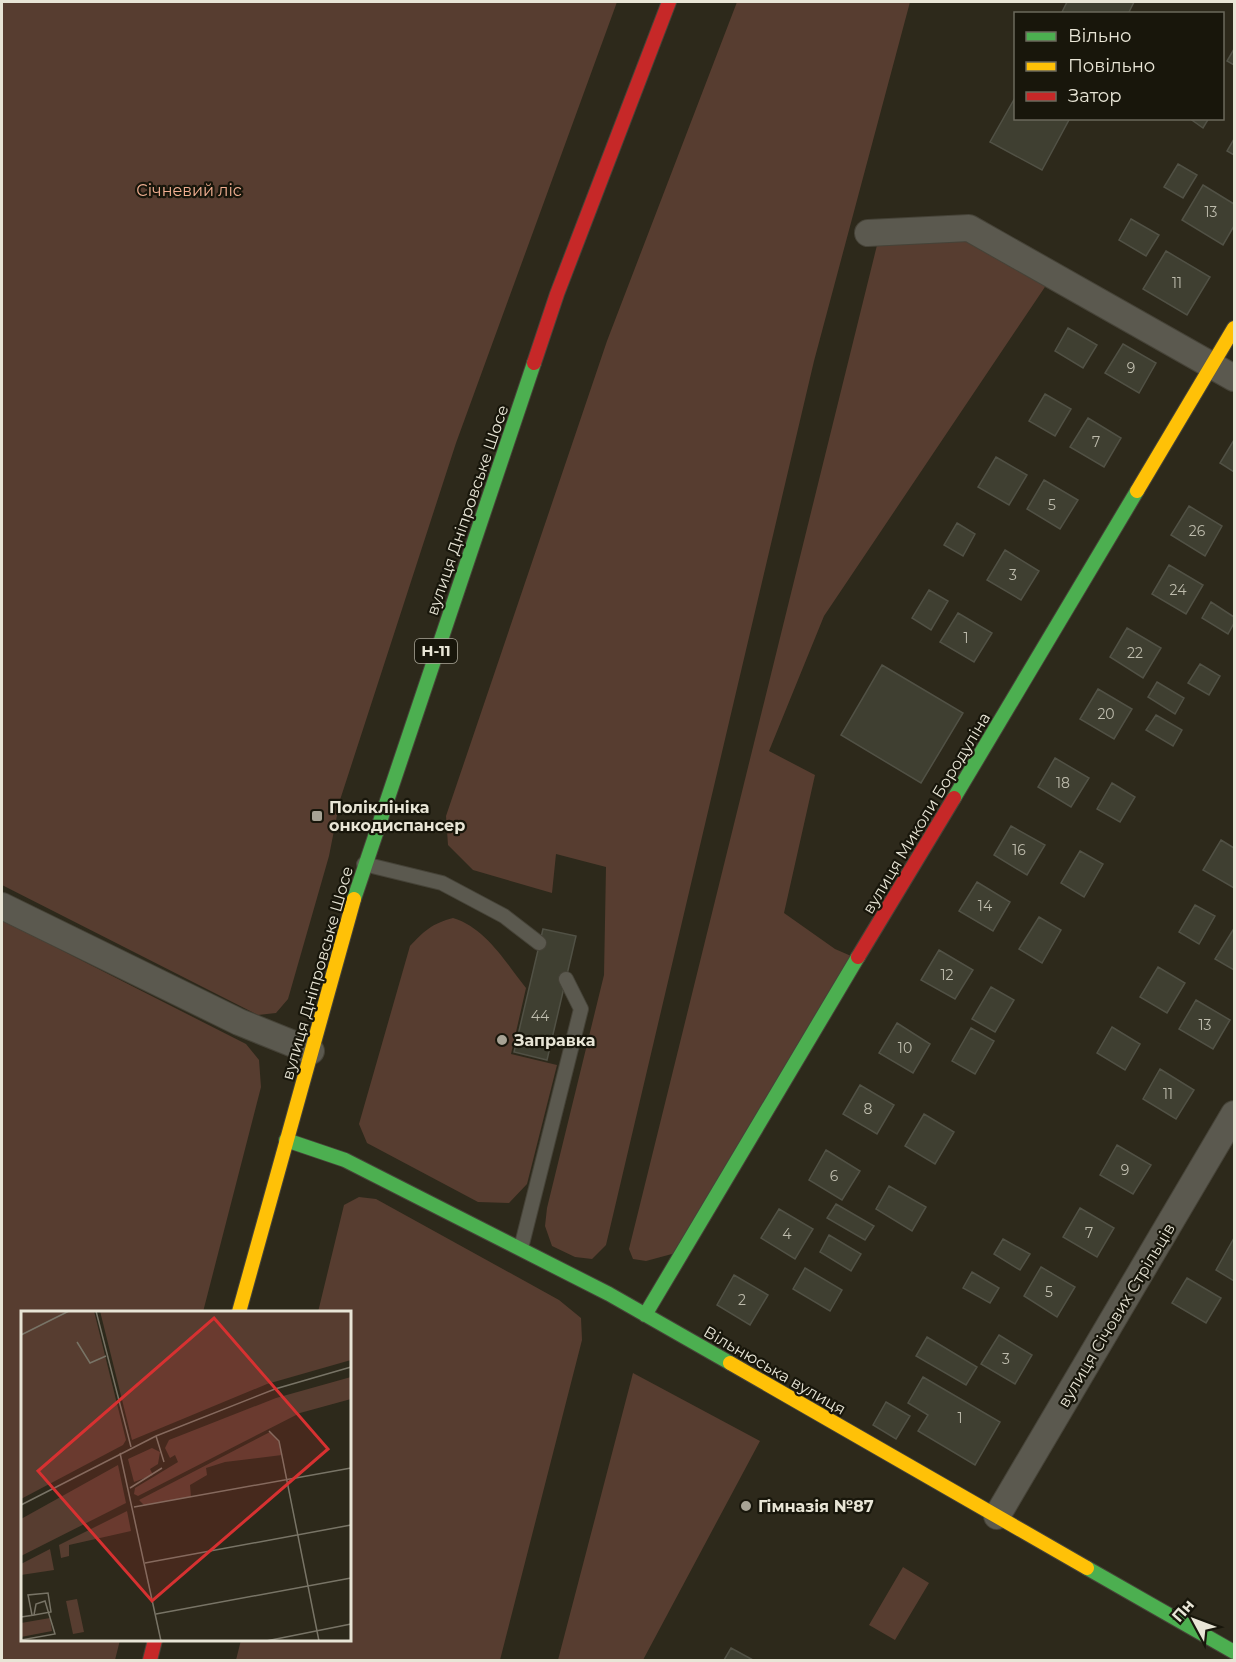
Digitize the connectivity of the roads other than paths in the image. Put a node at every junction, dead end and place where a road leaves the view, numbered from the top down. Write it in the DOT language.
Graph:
graph roads {
  1 [pos="669,2"];
  2 [pos="868,233"];
  3 [pos="1234,328"];
  4 [pos="1212,365"];
  5 [pos="1234,378"];
  6 [pos="364,864"];
  7 [pos="2,906"];
  8 [pos="540,943"];
  9 [pos="566,979"];
  10 [pos="311,1051"];
  11 [pos="1234,1114"];
  12 [pos="286,1140"];
  13 [pos="521,1248"];
  14 [pos="239,1311"];
  15 [pos="645,1315"];
  16 [pos="996,1516"];
  17 [pos="155,1641"];
  18 [pos="1234,1652"];
  19 [pos="150,1660"];
  1 -- 6 [label="street, вулиця Дніпровське Шосе / Н-11"];
  2 -- 4 [label="street"];
  3 -- 4 [label="street, вулиця Миколи Бородуліна"];
  4 -- 5 [label="street"];
  4 -- 15 [label="street, вулиця Миколи Бородуліна"];
  6 -- 8 [label="lane"];
  6 -- 10 [label="street, вулиця Дніпровське Шосе / Н-11"];
  7 -- 10 [label="street"];
  9 -- 13 [label="lane"];
  10 -- 12 [label="street, вулиця Дніпровське Шосе / Н-11"];
  11 -- 16 [label="street, вулиця Січових Стрільців"];
  12 -- 13 [label="street, Вільнюська вулиця"];
  12 -- 14 [label="street, вулиця Дніпровське Шосе / Н-11"];
  13 -- 15 [label="street, Вільнюська вулиця"];
  15 -- 16 [label="street, Вільнюська вулиця"];
  16 -- 18 [label="street, Вільнюська вулиця"];
  17 -- 19 [label="street"];
}
